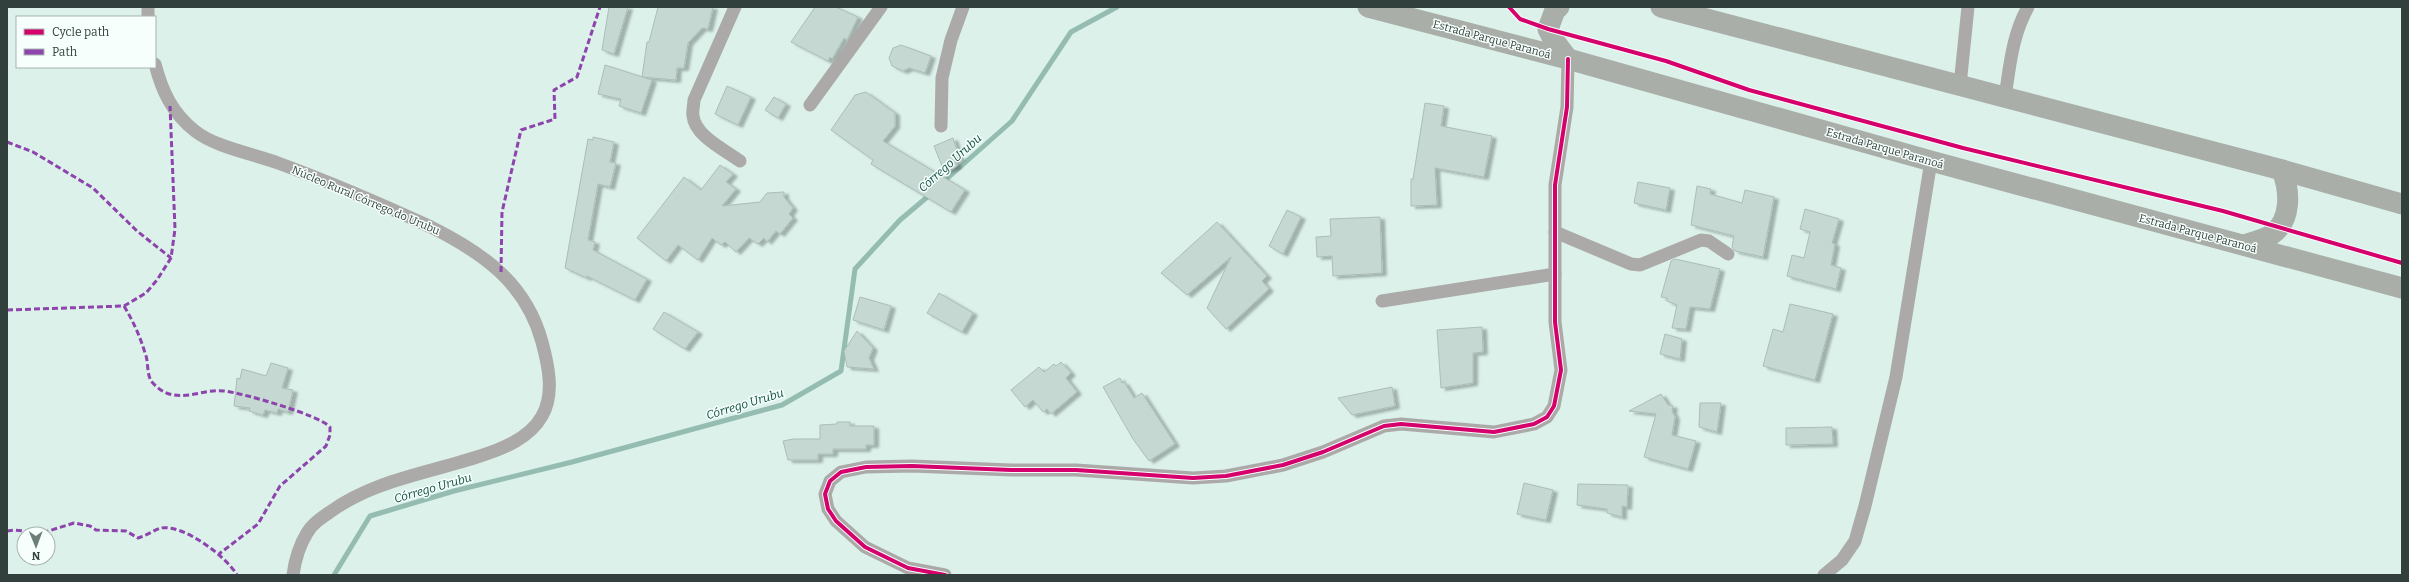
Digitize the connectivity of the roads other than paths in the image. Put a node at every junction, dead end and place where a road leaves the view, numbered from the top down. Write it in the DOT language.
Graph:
graph roads {
  1 [pos="735,7"];
  2 [pos="881,7"];
  3 [pos="963,7"];
  4 [pos="1368,7"];
  5 [pos="1559,7"];
  6 [pos="1661,7"];
  7 [pos="1968,7"];
  8 [pos="2028,7"];
  9 [pos="1705,13"];
  10 [pos="1568,59"];
  11 [pos="156,68"];
  12 [pos="1960,85"];
  13 [pos="2005,97"];
  14 [pos="810,105"];
  15 [pos="941,126"];
  16 [pos="740,161"];
  17 [pos="1931,161"];
  18 [pos="2282,170"];
  19 [pos="2402,204"];
  20 [pos="1555,232"];
  21 [pos="2245,245"];
  22 [pos="1728,254"];
  23 [pos="1556,274"];
  24 [pos="2402,288"];
  25 [pos="1382,301"];
  26 [pos="293,575"];
  27 [pos="945,575"];
  28 [pos="1824,575"];
  1 -- 16 [label="street"];
  2 -- 14 [label="street"];
  3 -- 15 [label="street"];
  4 -- 10 [label="main road, Estrada Parque Paranoá"];
  5 -- 10 [label="main road"];
  6 -- 9 [label="main road"];
  7 -- 12 [label="street"];
  8 -- 13 [label="street"];
  9 -- 12 [label="main road"];
  10 -- 17 [label="main road, Estrada Parque Paranoá"];
  10 -- 20 [label="street"];
  11 -- 26 [label="street, Núcleo Rural Córrego do Urubu"];
  12 -- 13 [label="main road"];
  13 -- 18 [label="main road"];
  17 -- 21 [label="main road, Estrada Parque Paranoá"];
  17 -- 28 [label="street"];
  18 -- 19 [label="main road"];
  18 -- 21 [label="main road"];
  20 -- 22 [label="street"];
  20 -- 23 [label="street"];
  21 -- 24 [label="main road, Estrada Parque Paranoá"];
  23 -- 25 [label="street"];
  23 -- 27 [label="street"];
}
